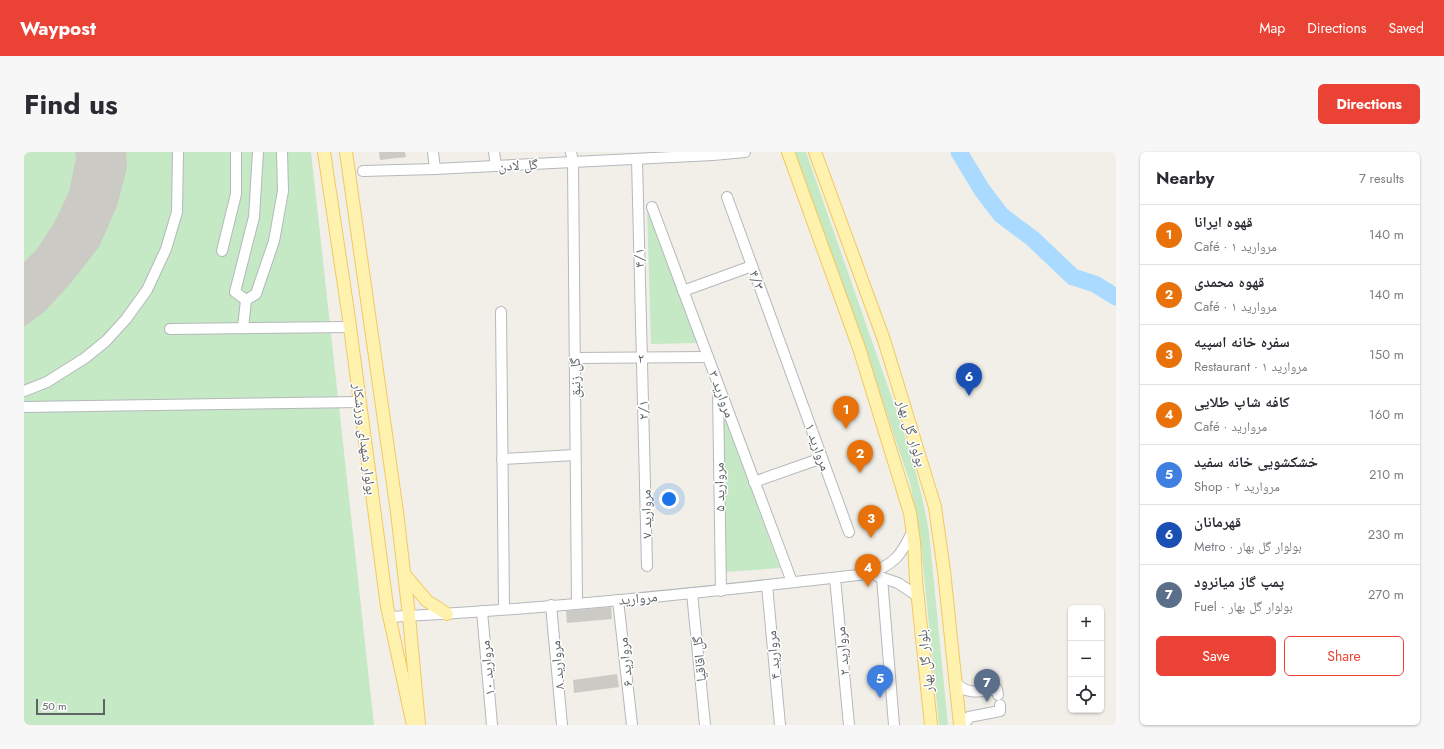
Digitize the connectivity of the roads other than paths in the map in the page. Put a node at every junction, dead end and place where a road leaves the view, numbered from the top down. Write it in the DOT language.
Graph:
graph roads {
  1 [pos="178,152"];
  2 [pos="236,152"];
  3 [pos="258,152"];
  4 [pos="282,152"];
  5 [pos="324,152"];
  6 [pos="346,152"];
  7 [pos="433,152"];
  8 [pos="494,152"];
  9 [pos="745,152"];
  10 [pos="788,152"];
  11 [pos="815,152"];
  12 [pos="713,154"];
  13 [pos="572,157"];
  14 [pos="641,157"];
  15 [pos="496,166"];
  16 [pos="435,170"];
  17 [pos="363,171"];
  18 [pos="727,198"];
  19 [pos="652,207"];
  20 [pos="222,251"];
  21 [pos="752,266"];
  22 [pos="683,291"];
  23 [pos="246,300"];
  24 [pos="501,312"];
  25 [pos="243,328"];
  26 [pos="350,328"];
  27 [pos="170,329"];
  28 [pos="708,357"];
  29 [pos="574,358"];
  30 [pos="642,358"];
  31 [pos="787,362"];
  32 [pos="718,383"];
  33 [pos="24,391"];
  34 [pos="360,402"];
  35 [pos="24,407"];
  36 [pos="576,455"];
  37 [pos="822,458"];
  38 [pos="502,459"];
  39 [pos="644,462"];
  40 [pos="754,482"];
  41 [pos="913,530"];
  42 [pos="849,532"];
  43 [pos="647,566"];
  44 [pos="404,574"];
  45 [pos="867,574"];
  46 [pos="835,578"];
  47 [pos="882,578"];
  48 [pos="792,582"];
  49 [pos="767,584"];
  50 [pos="721,591"];
  51 [pos="692,593"];
  52 [pos="919,598"];
  53 [pos="618,600"];
  54 [pos="577,603"];
  55 [pos="551,605"];
  56 [pos="504,610"];
  57 [pos="482,611"];
  58 [pos="447,614"];
  59 [pos="409,616"];
  60 [pos="389,617"];
  61 [pos="956,683"];
  62 [pos="413,725"];
  63 [pos="419,725"];
  64 [pos="492,725"];
  65 [pos="562,725"];
  66 [pos="632,725"];
  67 [pos="705,725"];
  68 [pos="780,725"];
  69 [pos="849,725"];
  70 [pos="894,725"];
  71 [pos="931,725"];
  72 [pos="960,725"];
  73 [pos="964,725"];
  1 -- 33 [label="street"];
  2 -- 20 [label="street"];
  3 -- 23 [label="street"];
  4 -- 23 [label="street"];
  5 -- 26 [label="main road, بولوار شهدای ورزشکار"];
  6 -- 44 [label="main road, بولوار شهدای ورزشکار"];
  7 -- 16 [label="street"];
  8 -- 15 [label="street"];
  9 -- 12 [label="street, گل لادن"];
  10 -- 41 [label="main road, بولوار گل بهار"];
  11 -- 61 [label="main road, بولوار گل بهار"];
  12 -- 14 [label="street, گل لادن"];
  13 -- 14 [label="street, گل لادن"];
  13 -- 15 [label="street, گل لادن"];
  13 -- 29 [label="street, گل زنبق"];
  14 -- 30 [label="street, ۴/۱"];
  15 -- 16 [label="street, گل لادن"];
  16 -- 17 [label="street, گل لادن"];
  18 -- 21 [label="street, ۴/۳"];
  19 -- 22 [label="street, مروارید ۳"];
  21 -- 22 [label="street"];
  21 -- 31 [label="street, ۴/۳"];
  22 -- 28 [label="street, مروارید ۳"];
  23 -- 25 [label="street"];
  24 -- 38 [label="street"];
  25 -- 26 [label="street"];
  25 -- 27 [label="street"];
  26 -- 34 [label="main road, بولوار شهدای ورزشکار"];
  28 -- 30 [label="street, ۲"];
  28 -- 32 [label="street, مروارید ۳"];
  29 -- 30 [label="street, ۲"];
  29 -- 36 [label="street, گل زنبق"];
  30 -- 39 [label="street, ۲/۱"];
  31 -- 37 [label="street, مروارید ۱"];
  32 -- 40 [label="street, مروارید ۳"];
  32 -- 50 [label="street, مروارید ۵"];
  34 -- 35 [label="street"];
  34 -- 60 [label="main road, بولوار شهدای ورزشکار"];
  36 -- 38 [label="street"];
  36 -- 54 [label="street, گل زنبق"];
  37 -- 40 [label="street"];
  37 -- 42 [label="street, مروارید ۱"];
  38 -- 56 [label="street"];
  39 -- 43 [label="street, مروارید ۷"];
  40 -- 48 [label="street, مروارید ۳"];
  41 -- 45 [label="street, مروارید"];
  41 -- 52 [label="main road, بولوار گل بهار"];
  44 -- 58 [label="main road"];
  44 -- 59 [label="main road, بولوار شهدای ورزشکار"];
  45 -- 46 [label="street, مروارید"];
  45 -- 47 [label="street, مروارید"];
  46 -- 48 [label="street, مروارید"];
  46 -- 69 [label="street, مروارید ۲"];
  47 -- 52 [label="street, مروارید"];
  47 -- 70 [label="street"];
  48 -- 49 [label="street, مروارید"];
  49 -- 50 [label="street, مروارید"];
  49 -- 68 [label="street, مروارید ۴"];
  50 -- 51 [label="street, مروارید"];
  51 -- 53 [label="street, مروارید"];
  51 -- 67 [label="street, گل اقاقیا"];
  52 -- 71 [label="main road, بلوار گل بهار"];
  53 -- 54 [label="street, مروارید"];
  53 -- 66 [label="street, مروارید ۶"];
  54 -- 55 [label="street, مروارید"];
  55 -- 56 [label="street, مروارید"];
  55 -- 65 [label="street, مروارید ۸"];
  56 -- 57 [label="street, مروارید"];
  57 -- 58 [label="street, مروارید"];
  57 -- 64 [label="street, مروارید ۱۰"];
  58 -- 59 [label="street, مروارید"];
  59 -- 60 [label="street, مروارید"];
  59 -- 63 [label="main road, بولوار شهدای ورزشکار"];
  60 -- 62 [label="main road, بولوار شهدای ورزشکار"];
  61 -- 72 [label="main road, بولوار گل بهار"];
  61 -- 73 [label="street"];
}
